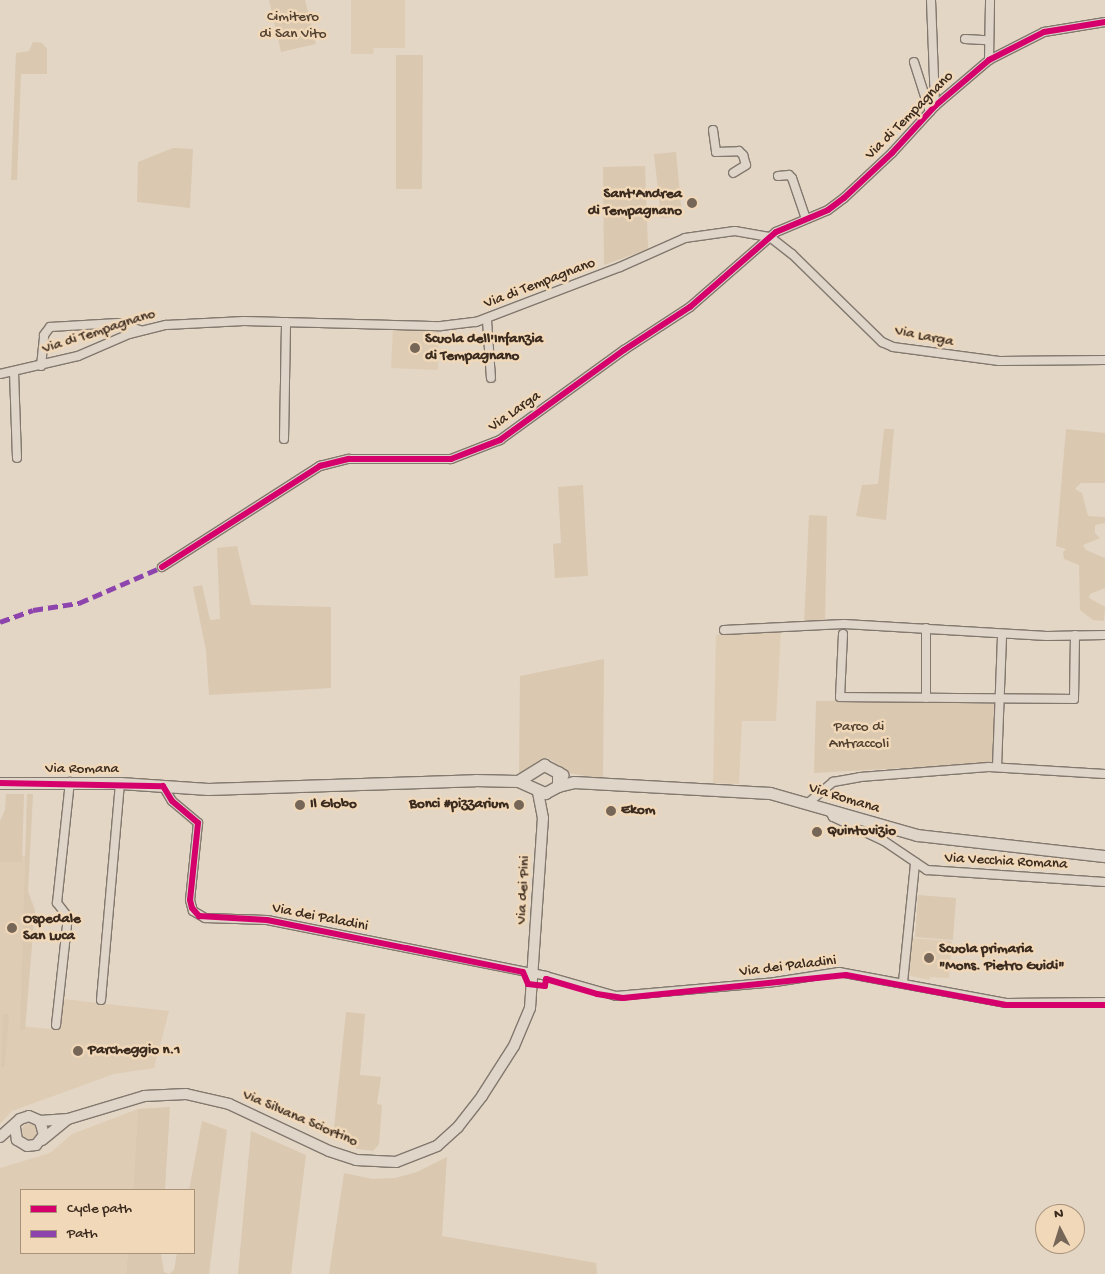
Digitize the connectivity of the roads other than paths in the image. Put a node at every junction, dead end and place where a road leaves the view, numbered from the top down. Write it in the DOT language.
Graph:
graph roads {
  1 [pos="931,0"];
  2 [pos="990,0"];
  3 [pos="1105,22"];
  4 [pos="965,39"];
  5 [pos="987,40"];
  6 [pos="989,60"];
  7 [pos="914,62"];
  8 [pos="932,109"];
  9 [pos="713,130"];
  10 [pos="733,173"];
  11 [pos="778,176"];
  12 [pos="806,219"];
  13 [pos="770,238"];
  14 [pos="486,320"];
  15 [pos="286,322"];
  16 [pos="140,330"];
  17 [pos="1105,360"];
  18 [pos="41,366"];
  19 [pos="14,372"];
  20 [pos="0,374"];
  21 [pos="492,378"];
  22 [pos="284,439"];
  23 [pos="17,458"];
  24 [pos="162,567"];
  25 [pos="926,628"];
  26 [pos="724,630"];
  27 [pos="843,634"];
  28 [pos="1002,634"];
  29 [pos="1074,635"];
  30 [pos="1105,635"];
  31 [pos="1000,697"];
  32 [pos="926,698"];
  33 [pos="997,767"];
  34 [pos="558,772"];
  35 [pos="533,773"];
  36 [pos="1105,774"];
  37 [pos="518,781"];
  38 [pos="70,782"];
  39 [pos="574,782"];
  40 [pos="0,783"];
  41 [pos="120,783"];
  42 [pos="163,786"];
  43 [pos="555,789"];
  44 [pos="536,790"];
  45 [pos="808,804"];
  46 [pos="543,807"];
  47 [pos="829,810"];
  48 [pos="882,827"];
  49 [pos="881,840"];
  50 [pos="1105,856"];
  51 [pos="915,863"];
  52 [pos="1105,882"];
  53 [pos="534,974"];
  54 [pos="903,982"];
  55 [pos="101,1000"];
  56 [pos="1105,1002"];
  57 [pos="56,1025"];
  58 [pos="68,1119"];
  59 [pos="40,1121"];
  60 [pos="15,1127"];
  61 [pos="0,1137"];
  62 [pos="18,1142"];
  63 [pos="40,1142"];
  64 [pos="0,1143"];
  1 -- 8 [label="street"];
  2 -- 5 [label="street"];
  3 -- 6 [label="street, Via di Tempagnano"];
  4 -- 5 [label="street"];
  5 -- 6 [label="street"];
  6 -- 8 [label="street, Via di Tempagnano"];
  7 -- 8 [label="street"];
  8 -- 12 [label="street, Via di Tempagnano"];
  9 -- 10 [label="street"];
  11 -- 12 [label="street"];
  12 -- 13 [label="street, Via di Tempagnano"];
  13 -- 14 [label="street, Via di Tempagnano"];
  13 -- 17 [label="street, Via Larga"];
  13 -- 24 [label="street, Via Larga"];
  14 -- 15 [label="street, Via di Tempagnano"];
  14 -- 21 [label="street"];
  15 -- 16 [label="street, Via di Tempagnano"];
  15 -- 22 [label="street"];
  16 -- 18 [label="street, Via di Tempagnano"];
  16 -- 18 [label="street"];
  18 -- 19 [label="street, Via di Tempagnano"];
  19 -- 20 [label="street, Via di Tempagnano"];
  19 -- 23 [label="street"];
  25 -- 26 [label="street"];
  25 -- 28 [label="street"];
  25 -- 32 [label="street"];
  27 -- 32 [label="street"];
  28 -- 29 [label="street"];
  28 -- 31 [label="street"];
  29 -- 30 [label="street"];
  29 -- 31 [label="street"];
  31 -- 32 [label="street"];
  31 -- 33 [label="street"];
  33 -- 36 [label="street"];
  33 -- 45 [label="street"];
  34 -- 35 [label="main road"];
  34 -- 39 [label="main road"];
  34 -- 43 [label="main road"];
  35 -- 37 [label="main road"];
  35 -- 44 [label="main road"];
  37 -- 42 [label="main road, Via Romana"];
  37 -- 44 [label="main road"];
  38 -- 40 [label="main road, Via Romana"];
  38 -- 41 [label="main road, Via Romana"];
  38 -- 57 [label="street"];
  39 -- 43 [label="main road"];
  39 -- 45 [label="main road, Via Romana"];
  41 -- 42 [label="main road, Via Romana"];
  41 -- 55 [label="street"];
  42 -- 53 [label="street, Via dei Paladini"];
  43 -- 44 [label="main road"];
  43 -- 46 [label="street"];
  44 -- 46 [label="street"];
  45 -- 47 [label="main road, Via Romana"];
  46 -- 53 [label="street, Via dei Pini"];
  47 -- 48 [label="main road, Via Romana"];
  47 -- 49 [label="street, Via Vecchia Romana"];
  48 -- 49 [label="street"];
  48 -- 50 [label="main road, Via Romana"];
  49 -- 51 [label="street, Via Vecchia Romana"];
  51 -- 52 [label="street, Via Vecchia Romana"];
  51 -- 54 [label="street"];
  53 -- 54 [label="street, Via dei Paladini"];
  53 -- 58 [label="street, Via Silvana Sciortino"];
  54 -- 56 [label="street, Via dei Paladini"];
  58 -- 59 [label="street, Via Silvana Sciortino"];
  58 -- 63 [label="street"];
  59 -- 60 [label="street"];
  59 -- 63 [label="street"];
  60 -- 61 [label="street"];
  60 -- 62 [label="street"];
  62 -- 63 [label="street"];
  62 -- 64 [label="street"];
}
